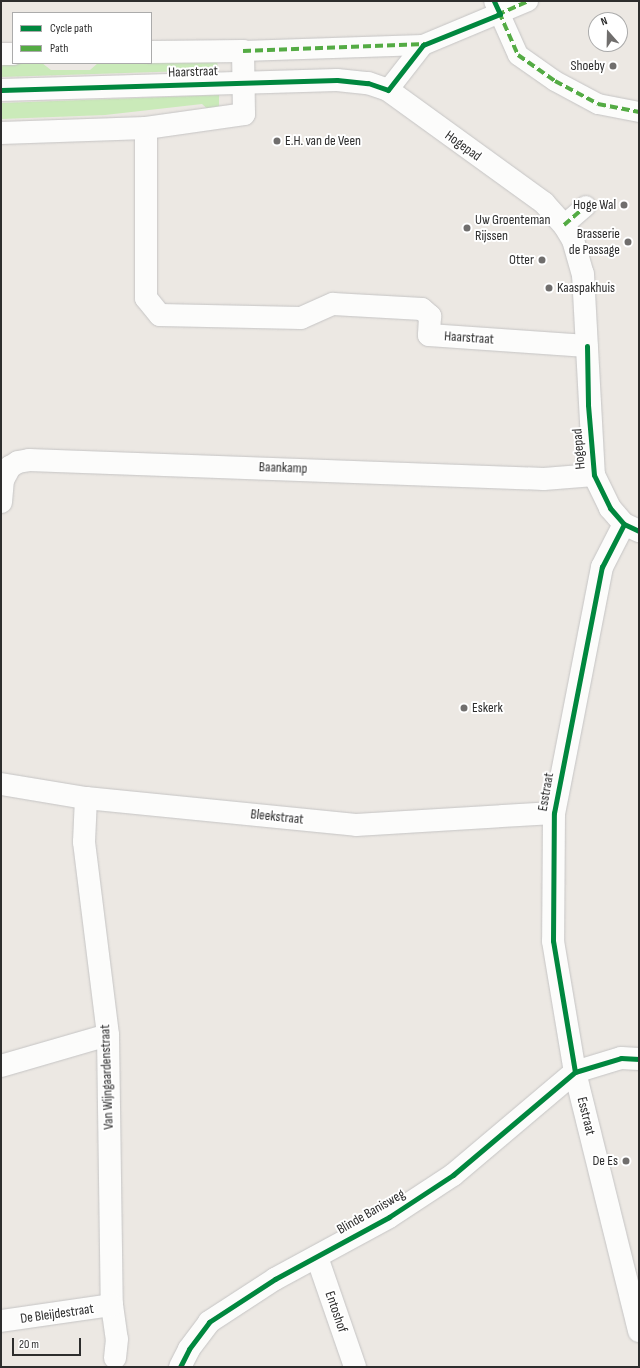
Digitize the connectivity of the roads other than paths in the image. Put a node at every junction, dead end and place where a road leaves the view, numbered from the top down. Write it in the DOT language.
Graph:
graph roads {
  1 [pos="528,1"];
  2 [pos="497,8"];
  3 [pos="423,45"];
  4 [pos="243,51"];
  5 [pos="152,52"];
  6 [pos="1,54"];
  7 [pos="12,54"];
  8 [pos="337,80"];
  9 [pos="244,83"];
  10 [pos="1,90"];
  11 [pos="388,90"];
  12 [pos="639,112"];
  13 [pos="146,128"];
  14 [pos="1,133"];
  15 [pos="586,206"];
  16 [pos="564,224"];
  17 [pos="587,346"];
  18 [pos="594,475"];
  19 [pos="1,502"];
  20 [pos="632,527"];
  21 [pos="1,784"];
  22 [pos="86,798"];
  23 [pos="554,813"];
  24 [pos="108,1035"];
  25 [pos="639,1060"];
  26 [pos="1,1066"];
  27 [pos="575,1072"];
  28 [pos="317,1257"];
  29 [pos="112,1305"];
  30 [pos="1,1321"];
  31 [pos="639,1331"];
  32 [pos="118,1364"];
  33 [pos="180,1367"];
  34 [pos="355,1367"];
  1 -- 2 [label="street, Haarstraat"];
  2 -- 3 [label="street, Haarstraat"];
  2 -- 12 [label="street"];
  3 -- 4 [label="street, Haarstraat"];
  3 -- 11 [label="street"];
  4 -- 5 [label="street, Haarstraat"];
  4 -- 9 [label="street"];
  6 -- 7 [label="street"];
  8 -- 9 [label="street, Haarstraat"];
  8 -- 11 [label="street, Hogepad"];
  9 -- 10 [label="street, Haarstraat"];
  9 -- 13 [label="street"];
  11 -- 16 [label="street, Hogepad"];
  13 -- 14 [label="street"];
  13 -- 17 [label="street, Haarstraat"];
  15 -- 16 [label="street"];
  16 -- 17 [label="street, Hogepad"];
  17 -- 18 [label="street, Hogepad"];
  18 -- 19 [label="street, Baankamp"];
  18 -- 20 [label="street, Hogepad"];
  20 -- 23 [label="street, Esstraat"];
  21 -- 22 [label="street, Bleekstraat"];
  22 -- 23 [label="street, Bleekstraat"];
  22 -- 24 [label="street, Van Wijngaardenstraat"];
  23 -- 27 [label="street, Esstraat"];
  24 -- 26 [label="street"];
  24 -- 29 [label="street, Van Wijngaardenstraat"];
  25 -- 27 [label="street"];
  27 -- 28 [label="street, Blinde Banisweg"];
  27 -- 31 [label="street, Esstraat"];
  28 -- 33 [label="street, Blinde Banisweg"];
  28 -- 34 [label="street, Entoshof"];
  29 -- 30 [label="street, De Bleijdestraat"];
  29 -- 32 [label="street, Van Wijngaardenstraat"];
}
